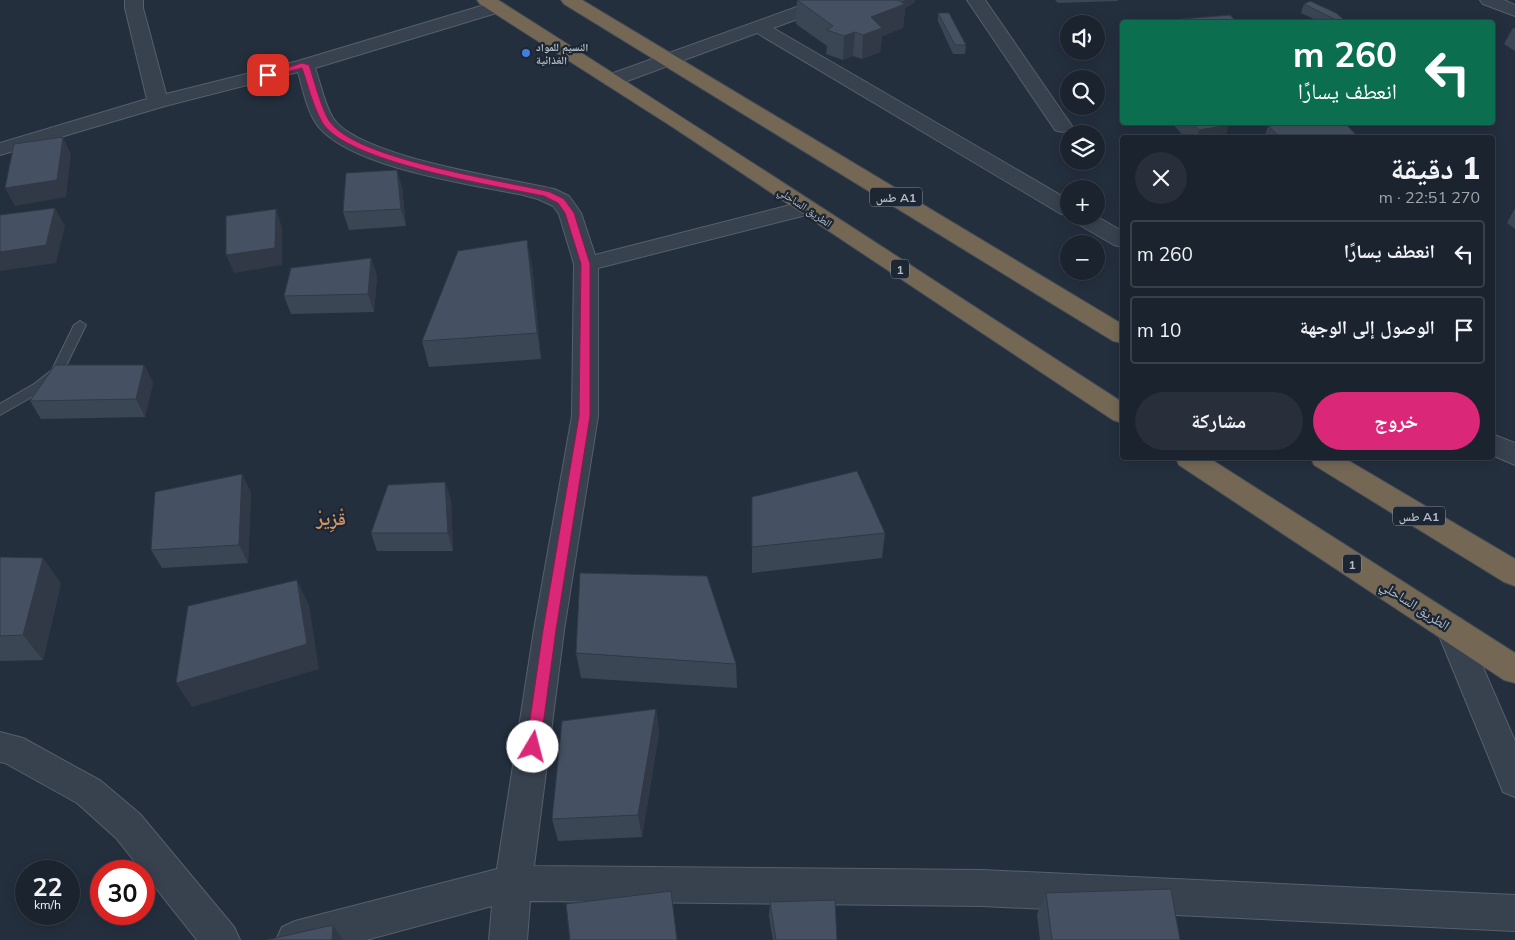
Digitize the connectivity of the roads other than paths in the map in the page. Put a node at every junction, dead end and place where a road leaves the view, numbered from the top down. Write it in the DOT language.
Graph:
graph roads {
  1 [pos="134,0"];
  2 [pos="570,0"];
  3 [pos="832,0"];
  4 [pos="976,0"];
  5 [pos="1489,0"];
  6 [pos="491,4"];
  7 [pos="1515,12"];
  8 [pos="757,26"];
  9 [pos="669,59"];
  10 [pos="305,65"];
  11 [pos="612,80"];
  12 [pos="158,102"];
  13 [pos="1061,125"];
  14 [pos="0,149"];
  15 [pos="1060,204"];
  16 [pos="806,208"];
  17 [pos="1096,225"];
  18 [pos="1120,239"];
  19 [pos="586,264"];
  20 [pos="80,325"];
  21 [pos="1120,334"];
  22 [pos="0,410"];
  23 [pos="1120,413"];
  24 [pos="1192,460"];
  25 [pos="1327,460"];
  26 [pos="1515,574"];
  27 [pos="1451,628"];
  28 [pos="1515,670"];
  29 [pos="0,747"];
  30 [pos="1515,781"];
  31 [pos="514,883"];
  32 [pos="1515,913"];
  33 [pos="220,940"];
  34 [pos="294,940"];
  35 [pos="508,940"];
  1 -- 12 [label="street"];
  2 -- 9 [label="highway, طس A1"];
  3 -- 8 [label="street"];
  4 -- 13 [label="street"];
  5 -- 7 [label="street"];
  6 -- 10 [label="street"];
  6 -- 11 [label="highway, الطريق الساحلي / 1"];
  8 -- 9 [label="street"];
  8 -- 15 [label="street"];
  9 -- 11 [label="street"];
  9 -- 21 [label="highway, طس A1"];
  10 -- 12 [label="street"];
  10 -- 19 [label="street"];
  11 -- 16 [label="highway, الطريق الساحلي / 1"];
  12 -- 14 [label="street"];
  16 -- 19 [label="street"];
  16 -- 23 [label="highway, الطريق الساحلي / 1"];
  17 -- 18 [label="street"];
  19 -- 31 [label="street"];
  20 -- 22 [label="lane"];
  24 -- 27 [label="highway, الطريق الساحلي / 1"];
  25 -- 26 [label="highway, طس A1"];
  27 -- 28 [label="highway, الطريق الساحلي / 1"];
  27 -- 30 [label="street"];
  29 -- 33 [label="street"];
  31 -- 32 [label="street"];
  31 -- 34 [label="street"];
  31 -- 35 [label="street"];
}
